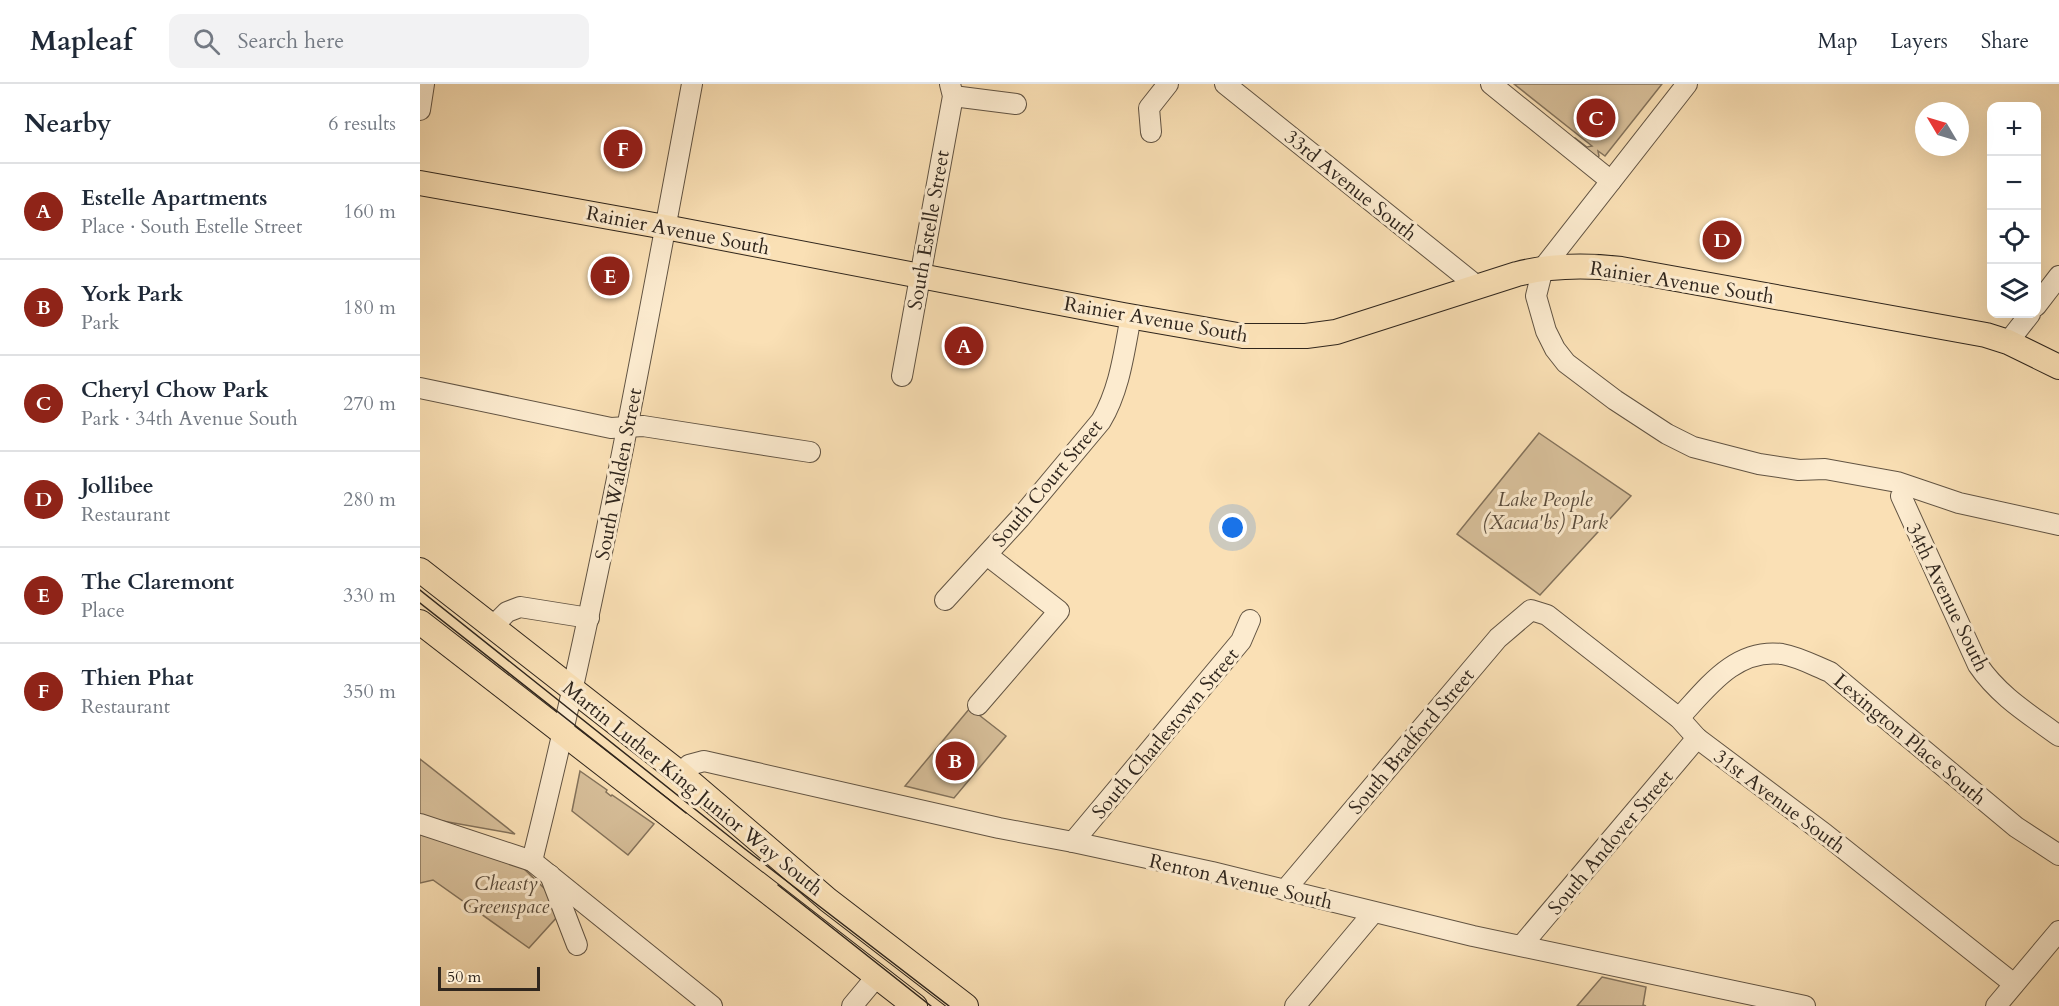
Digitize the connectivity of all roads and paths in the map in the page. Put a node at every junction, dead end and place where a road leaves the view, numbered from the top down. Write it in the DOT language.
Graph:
graph roads {
  1 [pos="424,84"];
  2 [pos="692,84"];
  3 [pos="1168,84"];
  4 [pos="1225,84"];
  5 [pos="1491,84"];
  6 [pos="1688,84"];
  7 [pos="951,90"];
  8 [pos="1016,104"];
  9 [pos="420,110"];
  10 [pos="1151,132"];
  11 [pos="1611,181"];
  12 [pos="420,183"];
  13 [pos="665,227"];
  14 [pos="1543,268"];
  15 [pos="919,276"];
  16 [pos="2059,276"];
  17 [pos="1477,286"];
  18 [pos="2041,301"];
  19 [pos="1131,316"];
  20 [pos="2027,318"];
  21 [pos="2008,342"];
  22 [pos="2059,367"];
  23 [pos="902,376"];
  24 [pos="420,388"];
  25 [pos="628,427"];
  26 [pos="810,452"];
  27 [pos="1799,470"];
  28 [pos="1901,496"];
  29 [pos="2021,518"];
  30 [pos="2059,525"];
  31 [pos="987,555"];
  32 [pos="420,570"];
  33 [pos="945,600"];
  34 [pos="1547,615"];
  35 [pos="589,618"];
  36 [pos="1250,620"];
  37 [pos="420,622"];
  38 [pos="492,627"];
  39 [pos="574,689"];
  40 [pos="978,705"];
  41 [pos="1679,718"];
  42 [pos="564,734"];
  43 [pos="2059,736"];
  44 [pos="1697,738"];
  45 [pos="681,774"];
  46 [pos="420,825"];
  47 [pos="1072,842"];
  48 [pos="2059,855"];
  49 [pos="532,861"];
  50 [pos="550,875"];
  51 [pos="1285,890"];
  52 [pos="1373,913"];
  53 [pos="2059,931"];
  54 [pos="577,945"];
  55 [pos="1522,945"];
  56 [pos="877,976"];
  57 [pos="2014,984"];
  58 [pos="712,1006"];
  59 [pos="852,1006"];
  60 [pos="915,1006"];
  61 [pos="966,1006"];
  62 [pos="1295,1006"];
  63 [pos="1805,1006"];
  64 [pos="1996,1006"];
  1 -- 9 [label="street"];
  2 -- 13 [label="street, South Walden Street"];
  3 -- 10 [label="street"];
  4 -- 17 [label="street, 33rd Avenue South"];
  5 -- 11 [label="street"];
  6 -- 11 [label="street"];
  7 -- 8 [label="street"];
  7 -- 15 [label="street, South Estelle Street"];
  11 -- 14 [label="street"];
  12 -- 13 [label="main road, Rainier Avenue South"];
  13 -- 15 [label="main road, Rainier Avenue South"];
  13 -- 25 [label="street, South Walden Street"];
  14 -- 17 [label="main road, Rainier Avenue South"];
  14 -- 21 [label="main road, Rainier Avenue South"];
  14 -- 27 [label="street"];
  15 -- 19 [label="main road, Rainier Avenue South"];
  15 -- 23 [label="street, South Estelle Street"];
  16 -- 18 [label="street"];
  17 -- 19 [label="main road, Rainier Avenue South"];
  19 -- 31 [label="street, South Court Street"];
  20 -- 21 [label="street"];
  21 -- 22 [label="main road, Rainier Avenue South"];
  24 -- 25 [label="street"];
  25 -- 26 [label="street"];
  25 -- 35 [label="street, South Walden Street"];
  27 -- 28 [label="street"];
  27 -- 29 [label="street"];
  28 -- 29 [label="street"];
  28 -- 43 [label="street, 34th Avenue South"];
  29 -- 30 [label="street"];
  31 -- 33 [label="street, South Court Street"];
  31 -- 40 [label="street"];
  32 -- 38 [label="main road, Martin Luther King Junior Way South"];
  34 -- 41 [label="street, 31st Avenue South"];
  34 -- 51 [label="street, South Bradford Street"];
  35 -- 38 [label="street"];
  35 -- 39 [label="street, South Walden Street"];
  36 -- 47 [label="street, South Charlestown Street"];
  37 -- 42 [label="main road, Martin Luther King Junior Way South"];
  38 -- 39 [label="main road, Martin Luther King Junior Way South"];
  39 -- 42 [label="street, South Walden Street"];
  39 -- 45 [label="main road, Martin Luther King Junior Way South"];
  41 -- 44 [label="street, 31st Avenue South"];
  41 -- 48 [label="street, Lexington Place South"];
  42 -- 49 [label="street, South Walden Street"];
  42 -- 56 [label="main road, Martin Luther King Junior Way South"];
  44 -- 55 [label="street, South Andover Street"];
  44 -- 57 [label="street, 31st Avenue South"];
  45 -- 47 [label="street, Renton Avenue South"];
  45 -- 61 [label="main road, Martin Luther King Junior Way South"];
  46 -- 49 [label="street"];
  47 -- 51 [label="street, Renton Avenue South"];
  49 -- 50 [label="street"];
  50 -- 54 [label="street"];
  50 -- 58 [label="street"];
  51 -- 52 [label="street, Renton Avenue South"];
  52 -- 55 [label="street, Renton Avenue South"];
  52 -- 62 [label="street"];
  53 -- 57 [label="street"];
  55 -- 63 [label="street, Renton Avenue South"];
  56 -- 59 [label="street"];
  56 -- 60 [label="main road, Martin Luther King Junior Way South"];
  57 -- 64 [label="street"];
}
